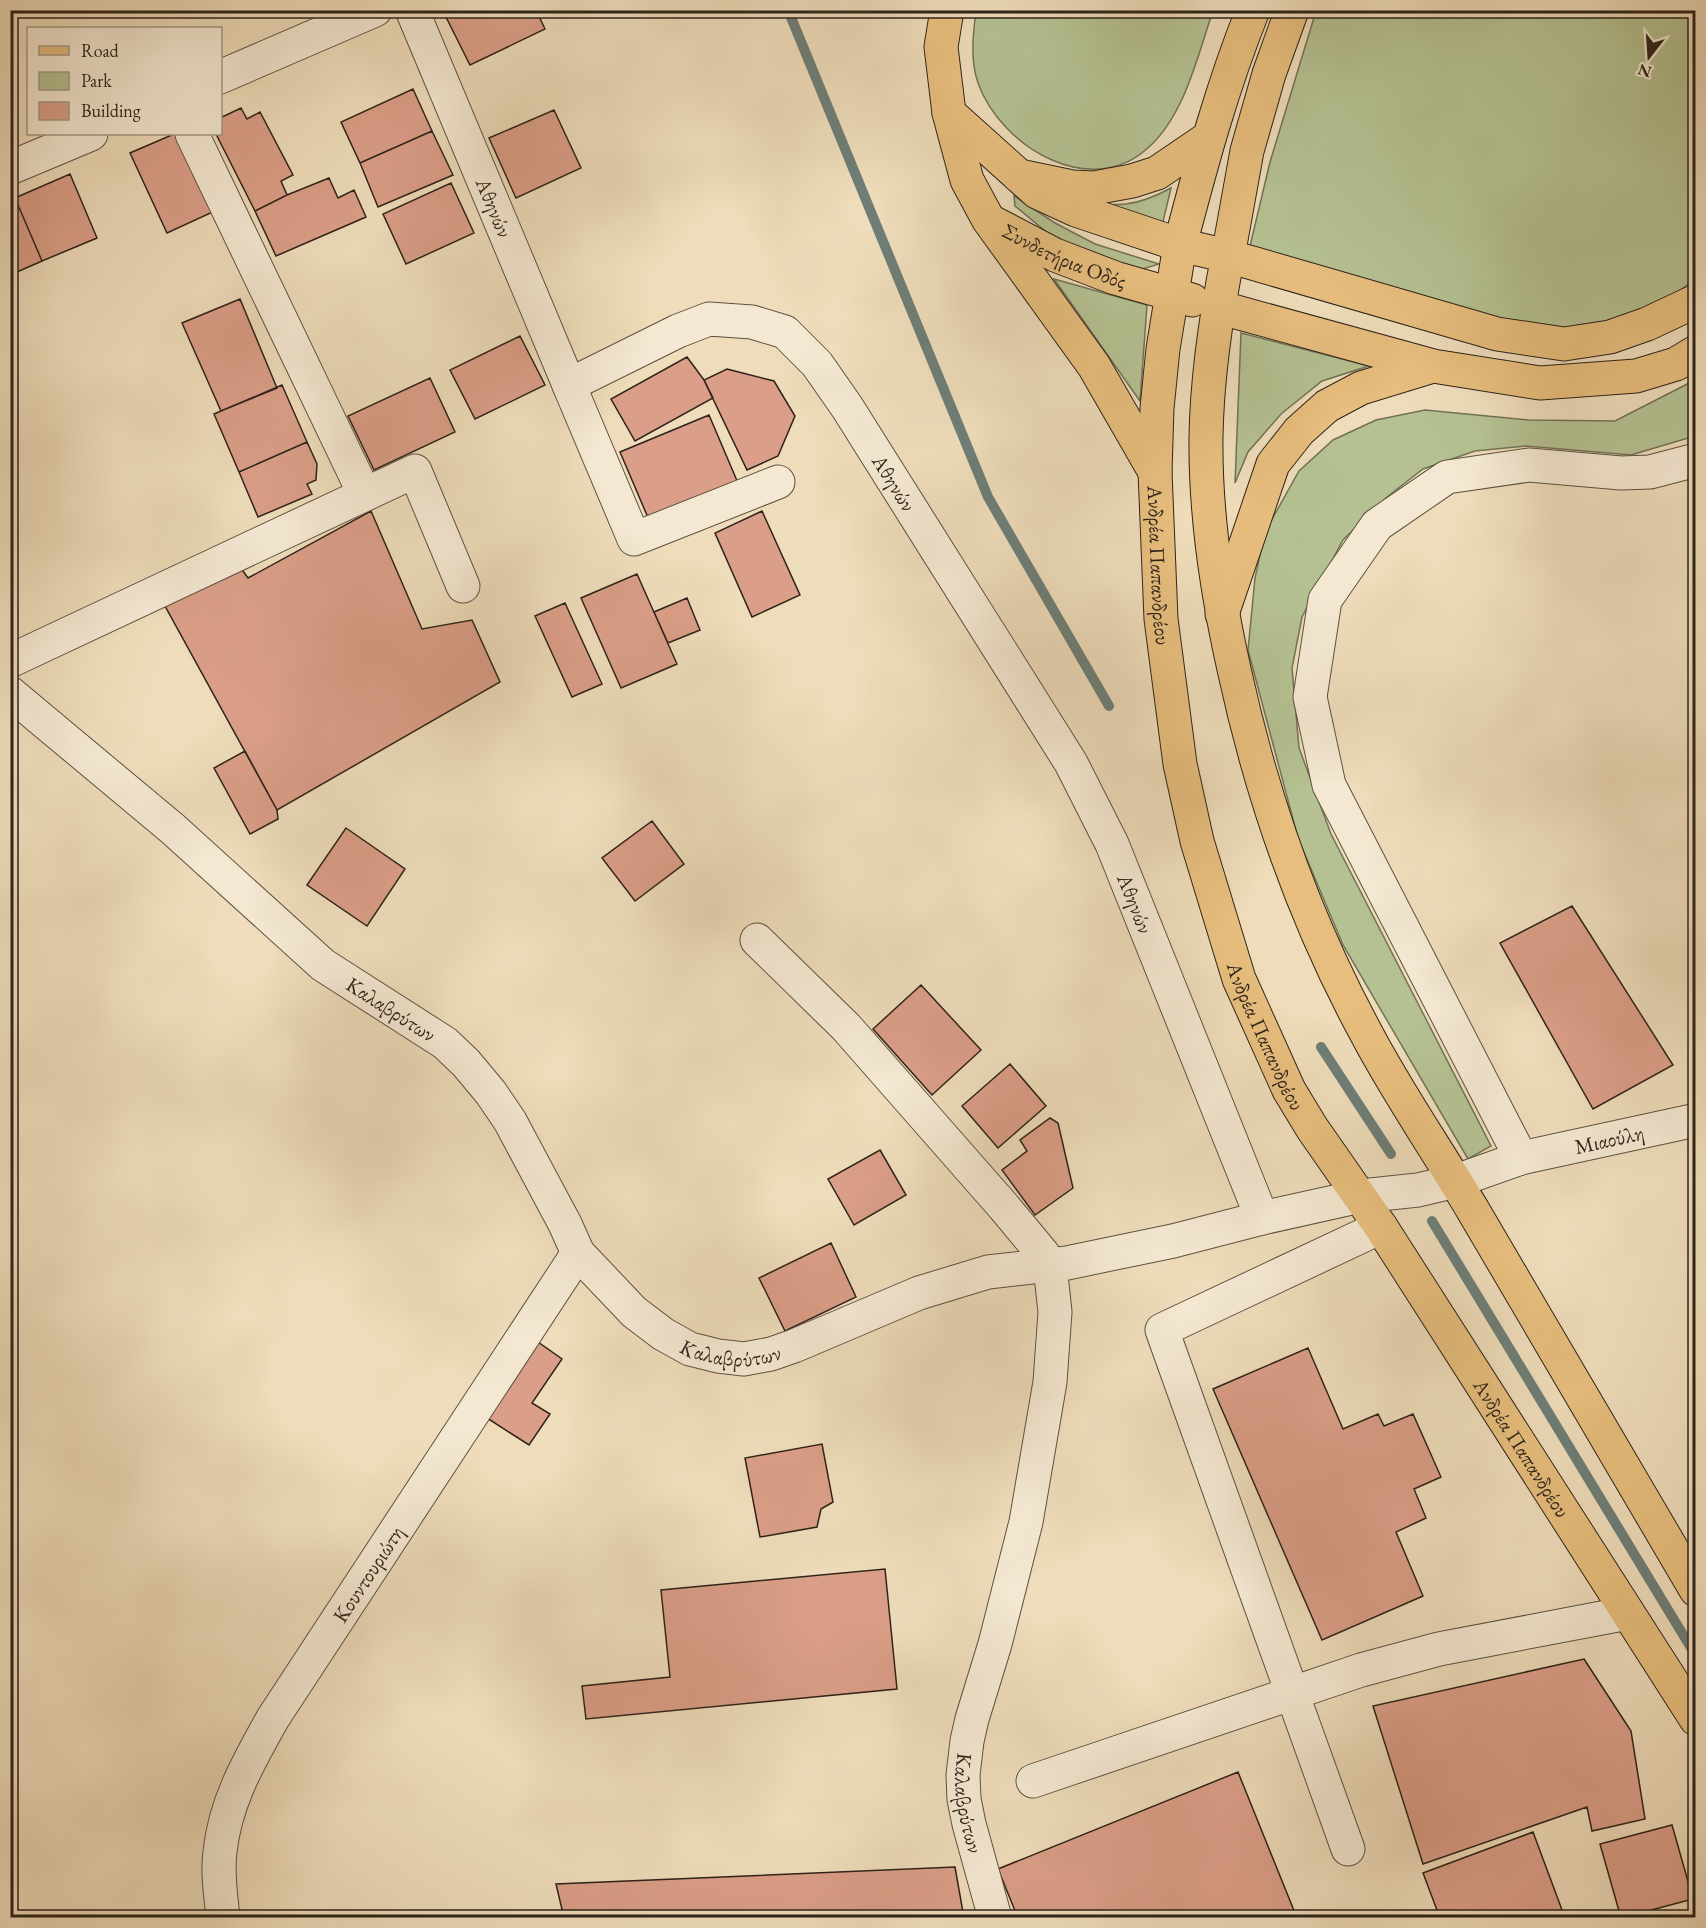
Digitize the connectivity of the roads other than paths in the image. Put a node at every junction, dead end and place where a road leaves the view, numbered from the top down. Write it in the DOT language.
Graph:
graph roads {
  1 [pos="375,10"];
  2 [pos="412,10"];
  3 [pos="947,10"];
  4 [pos="1253,10"];
  5 [pos="1292,10"];
  6 [pos="222,76"];
  7 [pos="949,113"];
  8 [pos="89,135"];
  9 [pos="192,135"];
  10 [pos="1207,139"];
  11 [pos="10,168"];
  12 [pos="1018,176"];
  13 [pos="988,219"];
  14 [pos="1180,245"];
  15 [pos="1228,256"];
  16 [pos="1172,294"];
  17 [pos="1695,301"];
  18 [pos="1218,307"];
  19 [pos="1695,352"];
  20 [pos="1432,366"];
  21 [pos="569,385"];
  22 [pos="1695,460"];
  23 [pos="1155,472"];
  24 [pos="778,482"];
  25 [pos="364,493"];
  26 [pos="463,586"];
  27 [pos="1222,614"];
  28 [pos="10,661"];
  29 [pos="10,693"];
  30 [pos="757,940"];
  31 [pos="1695,1120"];
  32 [pos="1521,1158"];
  33 [pos="1456,1181"];
  34 [pos="1361,1196"];
  35 [pos="1262,1218"];
  36 [pos="1381,1227"];
  37 [pos="578,1253"];
  38 [pos="1050,1266"];
  39 [pos="1695,1590"];
  40 [pos="1628,1613"];
  41 [pos="1292,1694"];
  42 [pos="1695,1719"];
  43 [pos="1033,1781"];
  44 [pos="1347,1849"];
  45 [pos="223,1917"];
  46 [pos="995,1917"];
  1 -- 6 [label="street"];
  2 -- 21 [label="street, Αθηνών"];
  3 -- 7 [label="main road, Συνδετήρια Οδός"];
  4 -- 10 [label="main road, Ανδρέα Παπανδρέου"];
  5 -- 15 [label="main road"];
  7 -- 12 [label="main road, Συνδετήρια Οδός"];
  7 -- 13 [label="main road, Συνδετήρια Οδός"];
  8 -- 11 [label="street"];
  9 -- 25 [label="street"];
  10 -- 12 [label="main road"];
  10 -- 14 [label="main road, Ανδρέα Παπανδρέου"];
  12 -- 14 [label="main road, Συνδετήρια Οδός"];
  13 -- 16 [label="main road, Συνδετήρια Οδός"];
  13 -- 23 [label="main road"];
  14 -- 15 [label="main road, Συνδετήρια Οδός"];
  14 -- 16 [label="main road, Ανδρέα Παπανδρέου"];
  15 -- 17 [label="main road, Συνδετήρια Οδός"];
  15 -- 18 [label="main road"];
  16 -- 18 [label="main road, Συνδετήρια Οδός"];
  16 -- 23 [label="main road, Ανδρέα Παπανδρέου"];
  18 -- 20 [label="main road, Συνδετήρια Οδός"];
  18 -- 27 [label="main road"];
  19 -- 20 [label="main road, Συνδετήρια Οδός"];
  20 -- 27 [label="main road"];
  21 -- 24 [label="street"];
  21 -- 35 [label="street, Αθηνών"];
  22 -- 32 [label="street"];
  23 -- 34 [label="main road, Ανδρέα Παπανδρέου"];
  25 -- 26 [label="street"];
  25 -- 28 [label="street"];
  27 -- 33 [label="main road"];
  29 -- 37 [label="street, Καλαβρύτων"];
  30 -- 38 [label="street"];
  31 -- 32 [label="street, Μιαούλη"];
  32 -- 33 [label="street, Μιαούλη"];
  33 -- 34 [label="street, Μιαούλη"];
  33 -- 39 [label="main road"];
  34 -- 35 [label="street, Μιαούλη"];
  34 -- 36 [label="main road, Ανδρέα Παπανδρέου"];
  35 -- 38 [label="street, Μιαούλη"];
  36 -- 40 [label="main road, Ανδρέα Παπανδρέου"];
  36 -- 41 [label="street"];
  37 -- 38 [label="street, Καλαβρύτων"];
  37 -- 45 [label="street, Κουντουριώτη"];
  38 -- 46 [label="street, Καλαβρύτων"];
  40 -- 41 [label="street"];
  40 -- 42 [label="main road, Ανδρέα Παπανδρέου"];
  41 -- 43 [label="street"];
  41 -- 44 [label="street"];
}
